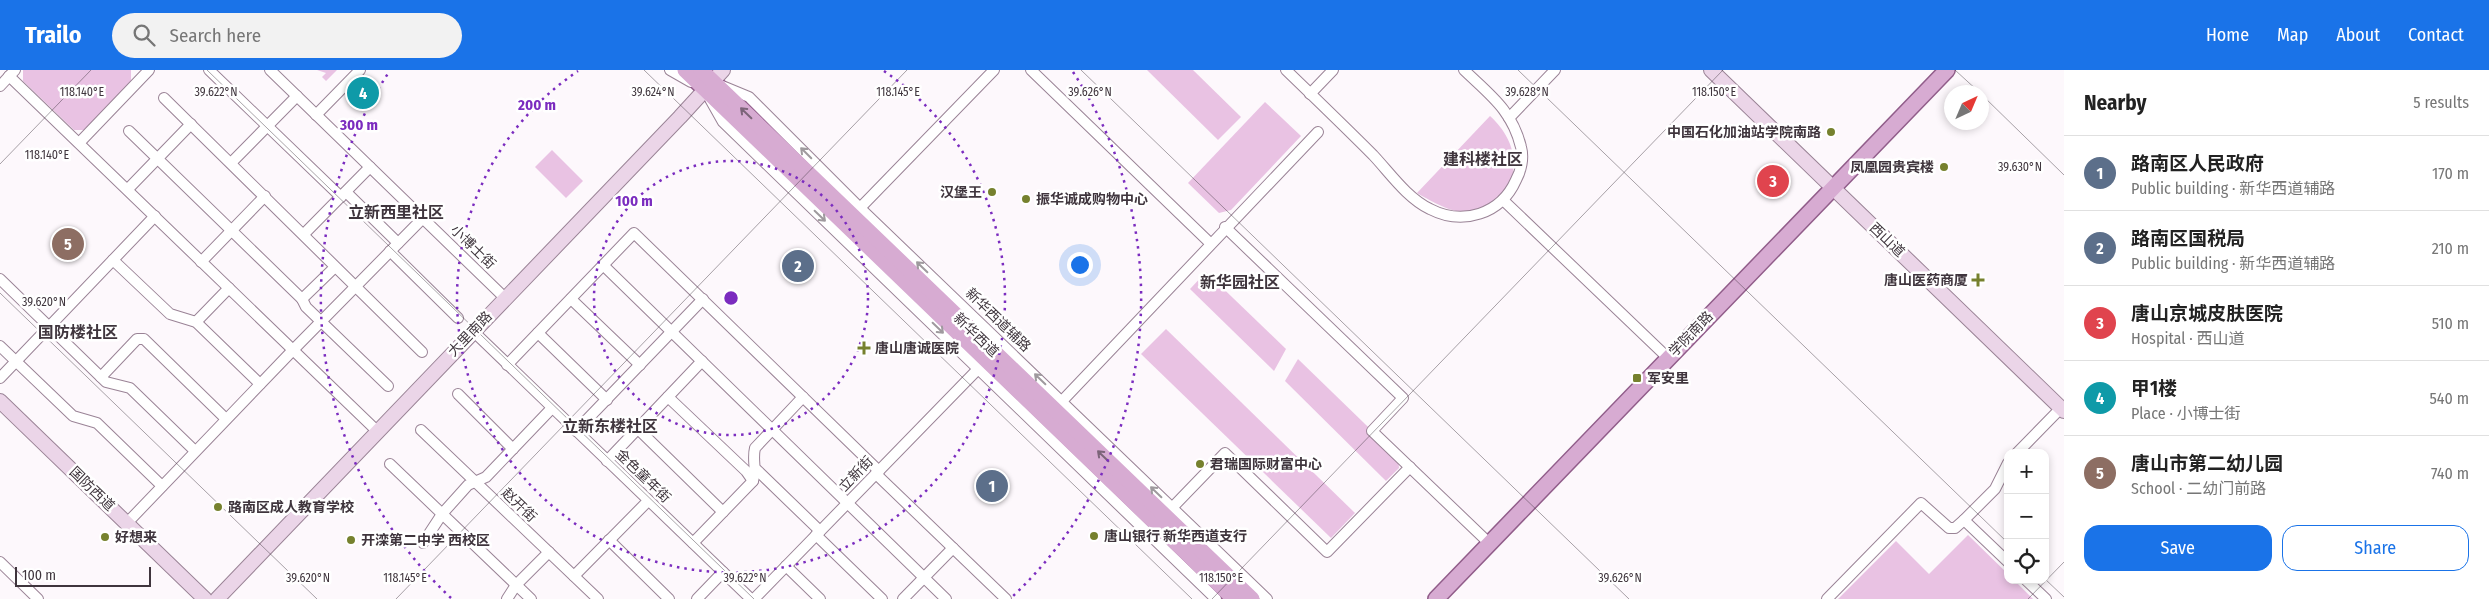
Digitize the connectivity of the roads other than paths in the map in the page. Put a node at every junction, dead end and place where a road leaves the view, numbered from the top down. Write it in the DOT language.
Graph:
graph roads {
  1 [pos="209,70"];
  2 [pos="270,70"];
  3 [pos="360,70"];
  4 [pos="670,70"];
  5 [pos="684,70"];
  6 [pos="701,70"];
  7 [pos="723,70"];
  8 [pos="994,70"];
  9 [pos="1032,70"];
  10 [pos="1286,70"];
  11 [pos="1333,70"];
  12 [pos="1464,70"];
  13 [pos="1555,70"];
  14 [pos="1711,70"];
  15 [pos="1947,70"];
  16 [pos="145,71"];
  17 [pos="12,73"];
  18 [pos="708,81"];
  19 [pos="0,86"];
  20 [pos="1310,94"];
  21 [pos="297,96"];
  22 [pos="164,98"];
  23 [pos="316,115"];
  24 [pos="1509,118"];
  25 [pos="191,124"];
  26 [pos="267,126"];
  27 [pos="129,131"];
  28 [pos="1318,132"];
  29 [pos="80,142"];
  30 [pos="158,158"];
  31 [pos="231,163"];
  32 [pos="370,167"];
  33 [pos="1832,187"];
  34 [pos="128,189"];
  35 [pos="343,194"];
  36 [pos="265,196"];
  37 [pos="1503,200"];
  38 [pos="860,208"];
  39 [pos="155,216"];
  40 [pos="423,218"];
  41 [pos="1225,228"];
  42 [pos="231,230"];
  43 [pos="304,234"];
  44 [pos="398,243"];
  45 [pos="1210,243"];
  46 [pos="390,251"];
  47 [pos="113,260"];
  48 [pos="201,262"];
  49 [pos="603,265"];
  50 [pos="334,268"];
  51 [pos="0,279"];
  52 [pos="354,287"];
  53 [pos="229,288"];
  54 [pos="505,298"];
  55 [pos="302,299"];
  56 [pos="571,299"];
  57 [pos="703,299"];
  58 [pos="458,318"];
  59 [pos="321,321"];
  60 [pos="196,322"];
  61 [pos="49,327"];
  62 [pos="472,332"];
  63 [pos="672,332"];
  64 [pos="538,333"];
  65 [pos="0,346"];
  66 [pos="293,350"];
  67 [pos="422,352"];
  68 [pos="1668,358"];
  69 [pos="702,361"];
  70 [pos="16,362"];
  71 [pos="508,365"];
  72 [pos="640,365"];
  73 [pos="979,368"];
  74 [pos="101,377"];
  75 [pos="0,378"];
  76 [pos="260,384"];
  77 [pos="388,386"];
  78 [pos="458,394"];
  79 [pos="668,397"];
  80 [pos="803,397"];
  81 [pos="607,400"];
  82 [pos="1062,400"];
  83 [pos="0,401"];
  84 [pos="552,408"];
  85 [pos="2062,409"];
  86 [pos="226,419"];
  87 [pos="638,429"];
  88 [pos="421,430"];
  89 [pos="772,430"];
  90 [pos="377,431"];
  91 [pos="576,431"];
  92 [pos="513,449"];
  93 [pos="2021,449"];
  94 [pos="195,451"];
  95 [pos="607,461"];
  96 [pos="390,464"];
  97 [pos="1410,467"];
  98 [pos="756,470"];
  99 [pos="2004,471"];
  100 [pos="877,472"];
  101 [pos="475,482"];
  102 [pos="753,482"];
  103 [pos="162,486"];
  104 [pos="648,501"];
  105 [pos="848,502"];
  106 [pos="723,512"];
  107 [pos="1168,512"];
  108 [pos="442,514"];
  109 [pos="1964,520"];
  110 [pos="127,523"];
  111 [pos="818,533"];
  112 [pos="609,540"];
  113 [pos="423,542"];
  114 [pos="693,543"];
  115 [pos="1490,544"];
  116 [pos="952,548"];
  117 [pos="549,552"];
  118 [pos="2004,558"];
  119 [pos="1,566"];
  120 [pos="786,566"];
  121 [pos="723,572"];
  122 [pos="574,576"];
  123 [pos="924,578"];
  124 [pos="2030,584"];
  125 [pos="516,585"];
  126 [pos="38,599"];
  127 [pos="205,599"];
  128 [pos="217,599"];
  129 [pos="507,599"];
  130 [pos="531,599"];
  131 [pos="598,599"];
  132 [pos="669,599"];
  133 [pos="697,599"];
  134 [pos="752,599"];
  135 [pos="820,599"];
  136 [pos="882,599"];
  137 [pos="903,599"];
  138 [pos="946,599"];
  139 [pos="1006,599"];
  140 [pos="1216,599"];
  141 [pos="1234,599"];
  142 [pos="1252,599"];
  143 [pos="1267,599"];
  144 [pos="1436,599"];
  145 [pos="1827,599"];
  146 [pos="2046,599"];
  1 -- 26 [label="street"];
  2 -- 21 [label="street, 小博士街"];
  3 -- 23 [label="street"];
  4 -- 18 [label="street, 新华西道辅路"];
  5 -- 18 [label="main road, 新华西道"];
  6 -- 18 [label="main road, 新华西道"];
  7 -- 18 [label="street, 大里南路"];
  8 -- 38 [label="street"];
  9 -- 45 [label="street"];
  10 -- 20 [label="street"];
  11 -- 20 [label="street"];
  12 -- 24 [label="street"];
  13 -- 24 [label="street"];
  14 -- 33 [label="street, 西山道"];
  15 -- 33 [label="main road, 学院南路"];
  16 -- 29 [label="street"];
  17 -- 19 [label="street"];
  17 -- 29 [label="street"];
  38 -- 18 [label="street, 新华西道辅路, one-way"];
  18 -- 54 [label="street, 大里南路"];
  18 -- 73 [label="street, one-way"];
  107 -- 18 [label="main road, 新华西道, one-way"];
  18 -- 141 [label="main road, 新华西道"];
  20 -- 37 [label="street"];
  21 -- 23 [label="street, 小博士街"];
  21 -- 26 [label="street"];
  22 -- 25 [label="street"];
  23 -- 32 [label="street, 小博士街"];
  24 -- 37 [label="street"];
  25 -- 30 [label="street"];
  25 -- 31 [label="street"];
  26 -- 31 [label="street"];
  26 -- 35 [label="street"];
  27 -- 30 [label="street"];
  28 -- 41 [label="street"];
  29 -- 34 [label="street"];
  30 -- 34 [label="street"];
  30 -- 42 [label="street"];
  31 -- 36 [label="street"];
  32 -- 35 [label="street"];
  32 -- 40 [label="street, 小博士街"];
  33 -- 68 [label="main road, 学院南路"];
  33 -- 85 [label="street, 西山道"];
  34 -- 39 [label="street"];
  35 -- 43 [label="street"];
  35 -- 44 [label="street"];
  36 -- 42 [label="street"];
  36 -- 43 [label="street"];
  37 -- 68 [label="street"];
  82 -- 38 [label="street, 新华西道辅路, one-way"];
  39 -- 47 [label="street"];
  39 -- 48 [label="street"];
  40 -- 44 [label="street"];
  40 -- 54 [label="street, 小博士街"];
  41 -- 45 [label="street"];
  41 -- 97 [label="street"];
  42 -- 48 [label="street"];
  42 -- 55 [label="street"];
  43 -- 50 [label="street"];
  44 -- 46 [label="street"];
  45 -- 82 [label="street"];
  46 -- 52 [label="street"];
  46 -- 58 [label="street"];
  47 -- 60 [label="street"];
  47 -- 61 [label="street"];
  48 -- 53 [label="street"];
  49 -- 56 [label="street"];
  49 -- 57 [label="street"];
  49 -- 63 [label="street"];
  50 -- 52 [label="street"];
  50 -- 55 [label="street"];
  51 -- 61 [label="street"];
  52 -- 59 [label="street"];
  52 -- 67 [label="street"];
  53 -- 60 [label="street"];
  53 -- 66 [label="street"];
  54 -- 62 [label="street, 大里南路"];
  55 -- 59 [label="street"];
  56 -- 64 [label="street"];
  56 -- 72 [label="street"];
  57 -- 63 [label="street"];
  57 -- 80 [label="street"];
  59 -- 66 [label="street"];
  59 -- 77 [label="street"];
  60 -- 76 [label="street"];
  61 -- 70 [label="street"];
  61 -- 74 [label="street"];
  62 -- 71 [label="street, 金色童年街"];
  62 -- 90 [label="street, 大里南路"];
  63 -- 69 [label="street"];
  63 -- 72 [label="street"];
  64 -- 71 [label="street"];
  64 -- 81 [label="street"];
  65 -- 70 [label="street"];
  66 -- 76 [label="street"];
  66 -- 90 [label="street"];
  68 -- 115 [label="main road, 学院南路"];
  69 -- 79 [label="street"];
  69 -- 89 [label="street"];
  70 -- 75 [label="street"];
  70 -- 103 [label="street"];
  71 -- 84 [label="street, 金色童年街"];
  72 -- 81 [label="street"];
  73 -- 100 [label="street, 立新街"];
  73 -- 140 [label="street"];
  74 -- 86 [label="street"];
  74 -- 94 [label="street"];
  76 -- 86 [label="street"];
  78 -- 92 [label="street"];
  79 -- 87 [label="street"];
  79 -- 102 [label="street"];
  80 -- 89 [label="street"];
  80 -- 100 [label="street"];
  81 -- 91 [label="street"];
  107 -- 82 [label="street, 新华西道辅路, one-way"];
  83 -- 110 [label="street, 国防西道"];
  84 -- 91 [label="street, 金色童年街"];
  84 -- 92 [label="street"];
  85 -- 93 [label="street"];
  86 -- 94 [label="street"];
  87 -- 95 [label="street"];
  87 -- 106 [label="street"];
  88 -- 101 [label="street, 赵开街"];
  89 -- 98 [label="street"];
  89 -- 105 [label="street"];
  90 -- 128 [label="street, 大里南路"];
  91 -- 95 [label="street, 金色童年街"];
  92 -- 101 [label="street"];
  94 -- 103 [label="street"];
  95 -- 104 [label="street, 金色童年街"];
  96 -- 108 [label="street"];
  97 -- 107 [label="street"];
  97 -- 115 [label="street"];
  98 -- 102 [label="street"];
  98 -- 111 [label="street"];
  99 -- 109 [label="street"];
  100 -- 105 [label="street, 立新街"];
  100 -- 116 [label="street"];
  101 -- 108 [label="street"];
  101 -- 117 [label="street, 赵开街"];
  102 -- 106 [label="street"];
  103 -- 110 [label="street"];
  104 -- 112 [label="street"];
  104 -- 114 [label="street, 金色童年街"];
  105 -- 111 [label="street, 立新街"];
  105 -- 123 [label="street"];
  106 -- 114 [label="street"];
  107 -- 142 [label="main road, 新华西道"];
  107 -- 143 [label="street, 新华西道辅路"];
  108 -- 113 [label="street"];
  108 -- 125 [label="street"];
  109 -- 118 [label="street"];
  109 -- 145 [label="street"];
  110 -- 127 [label="street, 国防西道"];
  111 -- 120 [label="street, 立新街"];
  111 -- 136 [label="street"];
  112 -- 122 [label="street"];
  112 -- 132 [label="street"];
  114 -- 121 [label="street, 金色童年街"];
  115 -- 144 [label="main road, 学院南路"];
  116 -- 123 [label="street"];
  116 -- 139 [label="street"];
  117 -- 122 [label="street, 赵开街"];
  117 -- 125 [label="street"];
  119 -- 126 [label="street"];
  120 -- 134 [label="street, 立新街"];
  120 -- 135 [label="street"];
  121 -- 133 [label="street"];
  121 -- 134 [label="street, 金色童年街"];
  122 -- 131 [label="street, 赵开街"];
  123 -- 137 [label="street"];
  123 -- 138 [label="street"];
  124 -- 146 [label="street"];
  125 -- 129 [label="street"];
  125 -- 130 [label="street"];
}
